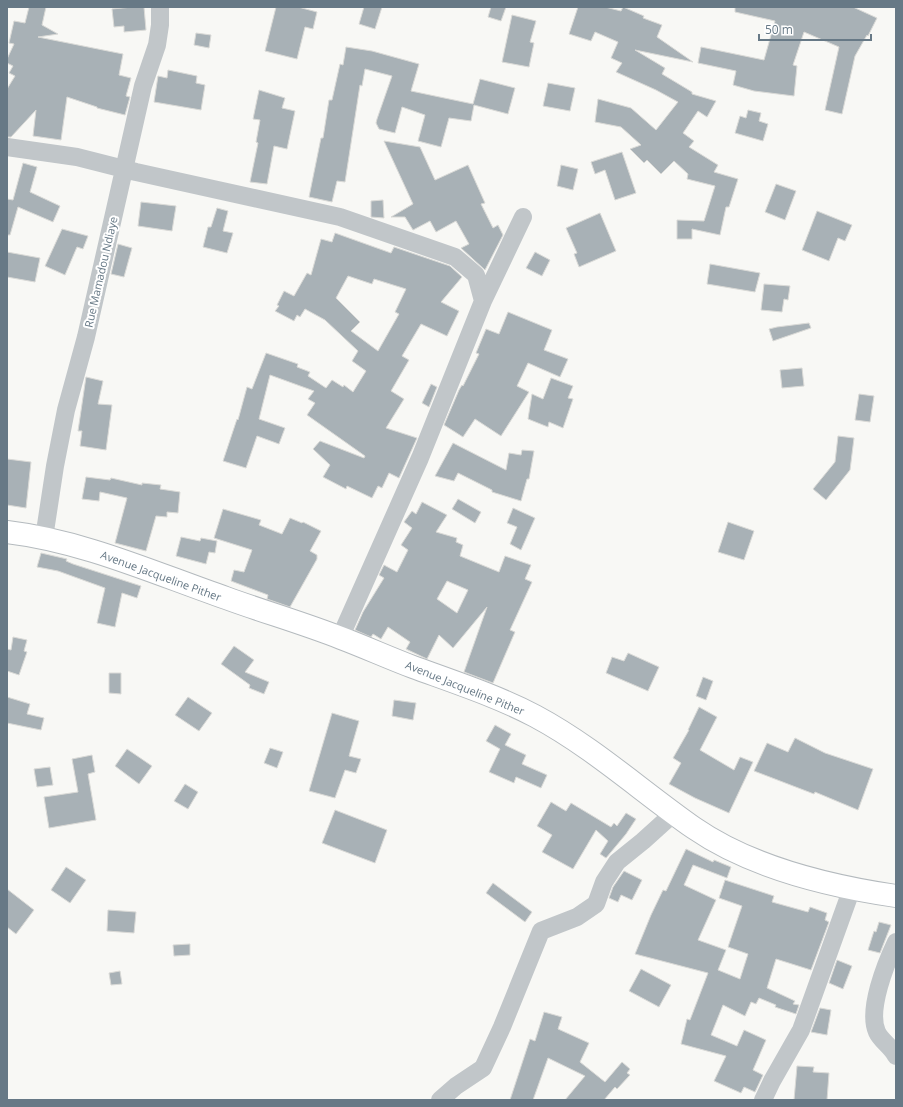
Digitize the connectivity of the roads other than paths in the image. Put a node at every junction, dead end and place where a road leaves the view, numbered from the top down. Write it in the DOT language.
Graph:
graph roads {
  1 [pos="160,7"];
  2 [pos="7,147"];
  3 [pos="125,168"];
  4 [pos="523,217"];
  5 [pos="483,301"];
  6 [pos="7,532"];
  7 [pos="44,538"];
  8 [pos="340,638"];
  9 [pos="674,813"];
  10 [pos="852,888"];
  11 [pos="896,896"];
  12 [pos="896,942"];
  13 [pos="896,1056"];
  14 [pos="440,1100"];
  15 [pos="763,1100"];
  1 -- 3 [label="street, Rue Mamadou Ndiaye"];
  2 -- 3 [label="street"];
  3 -- 5 [label="street"];
  3 -- 7 [label="street, Rue Mamadou Ndiaye"];
  4 -- 5 [label="street"];
  5 -- 8 [label="street"];
  6 -- 7 [label="street, Avenue Jacqueline Pither"];
  7 -- 8 [label="street, Avenue Jacqueline Pither"];
  8 -- 9 [label="street, Avenue Jacqueline Pither"];
  9 -- 10 [label="street, Avenue Jacqueline Pither"];
  9 -- 14 [label="street"];
  10 -- 11 [label="street, Avenue Jacqueline Pither"];
  10 -- 15 [label="street"];
  12 -- 13 [label="street"];
}
